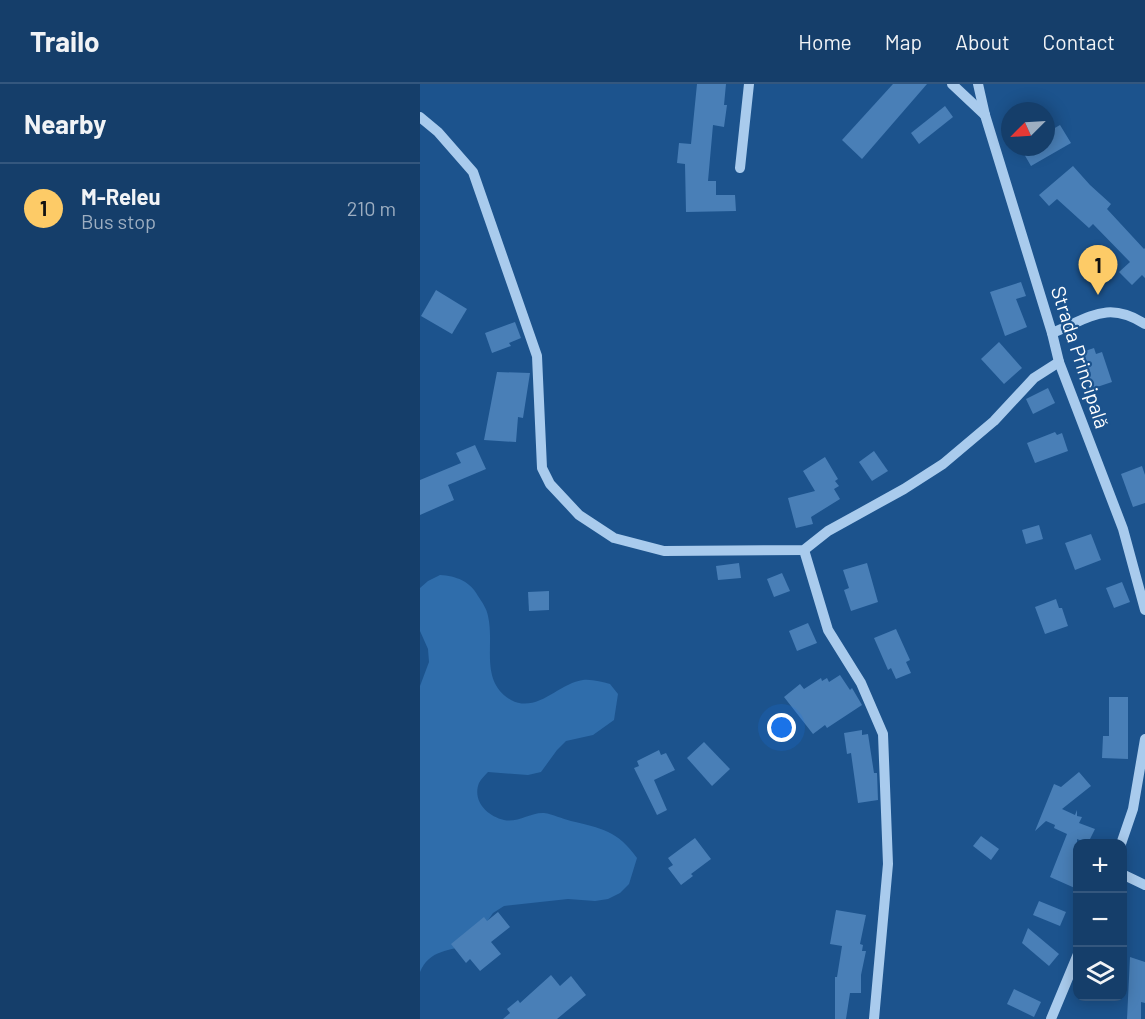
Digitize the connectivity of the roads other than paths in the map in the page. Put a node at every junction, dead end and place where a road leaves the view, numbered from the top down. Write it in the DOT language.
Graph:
graph roads {
  1 [pos="749,84"];
  2 [pos="952,84"];
  3 [pos="978,84"];
  4 [pos="985,115"];
  5 [pos="420,117"];
  6 [pos="740,168"];
  7 [pos="1145,324"];
  8 [pos="1052,333"];
  9 [pos="1059,362"];
  10 [pos="804,550"];
  11 [pos="1145,610"];
  12 [pos="1145,739"];
  13 [pos="1122,839"];
  14 [pos="1127,876"];
  15 [pos="1145,885"];
  16 [pos="1073,964"];
  17 [pos="874,1019"];
  18 [pos="1051,1019"];
  1 -- 6 [label="street"];
  2 -- 4 [label="street, Strada Principală"];
  3 -- 4 [label="street, Strada Principală"];
  4 -- 8 [label="street, Strada Principală"];
  5 -- 10 [label="street"];
  7 -- 8 [label="street"];
  8 -- 9 [label="street, Strada Principală"];
  9 -- 10 [label="street"];
  9 -- 11 [label="street, Strada Principală"];
  10 -- 17 [label="street"];
  12 -- 13 [label="street"];
  14 -- 15 [label="street"];
  16 -- 18 [label="street"];
}
